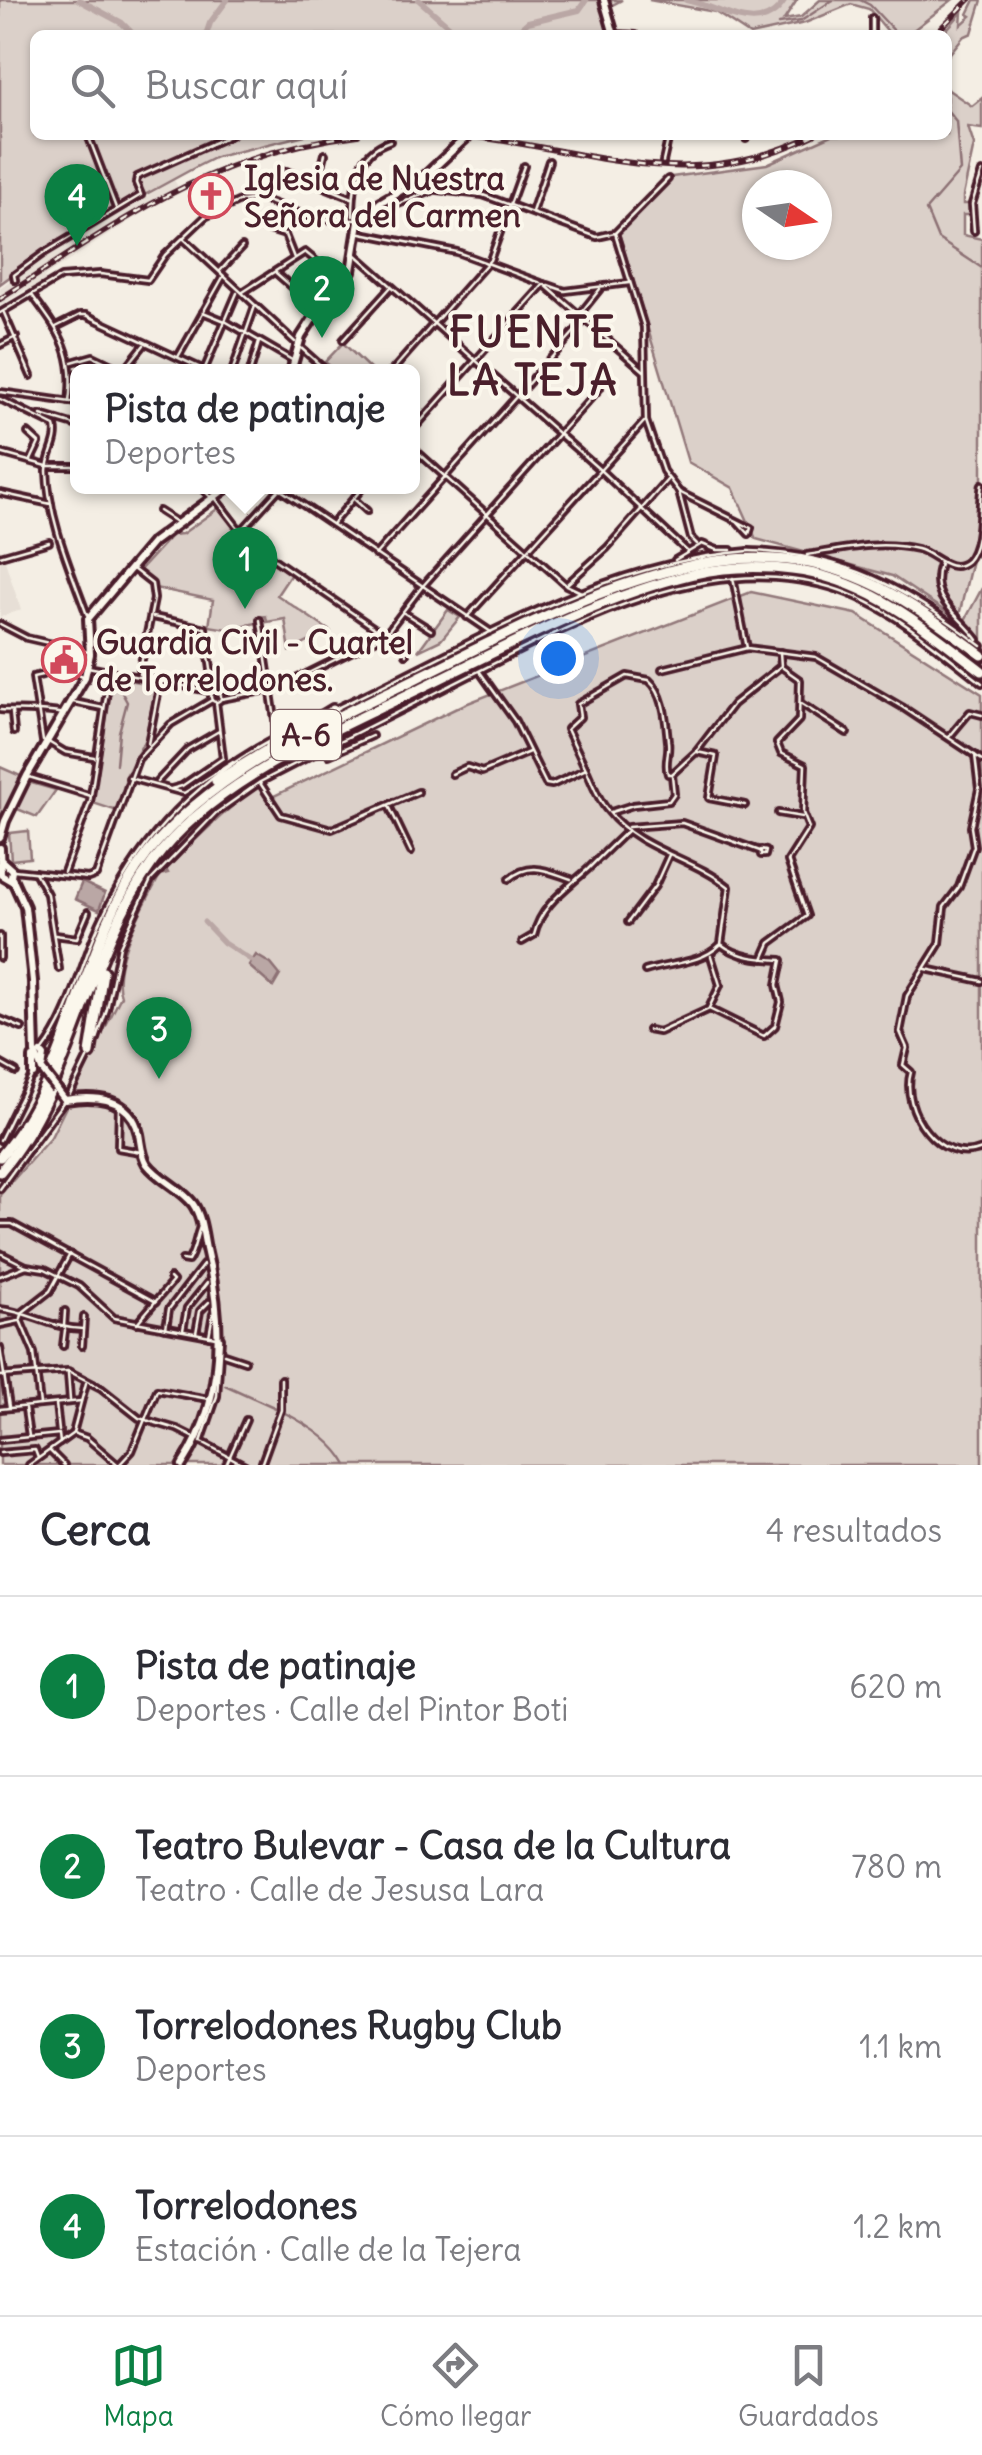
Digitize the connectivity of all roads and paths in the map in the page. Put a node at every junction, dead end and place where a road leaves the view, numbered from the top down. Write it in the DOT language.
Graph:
graph roads {
  1 [pos="605,2"];
  2 [pos="872,18"];
  3 [pos="613,30"];
  4 [pos="872,30"];
  5 [pos="90,140"];
  6 [pos="220,140"];
  7 [pos="463,140"];
  8 [pos="668,140"];
  9 [pos="390,142"];
  10 [pos="325,154"];
  11 [pos="549,161"];
  12 [pos="662,162"];
  13 [pos="524,166"];
  14 [pos="286,171"];
  15 [pos="982,172"];
  16 [pos="668,179"];
  17 [pos="420,180"];
  18 [pos="317,182"];
  19 [pos="408,186"];
  20 [pos="433,190"];
  21 [pos="353,198"];
  22 [pos="509,205"];
  23 [pos="117,209"];
  24 [pos="532,213"];
  25 [pos="358,222"];
  26 [pos="262,228"];
  27 [pos="974,231"];
  28 [pos="615,233"];
  29 [pos="183,238"];
  30 [pos="242,246"];
  31 [pos="354,253"];
  32 [pos="294,259"];
  33 [pos="488,262"];
  34 [pos="219,272"];
  35 [pos="274,272"];
  36 [pos="223,276"];
  37 [pos="16,280"];
  38 [pos="341,282"];
  39 [pos="630,283"];
  40 [pos="544,284"];
  41 [pos="392,286"];
  42 [pos="602,286"];
  43 [pos="240,292"];
  44 [pos="32,294"];
  45 [pos="255,305"];
  46 [pos="318,309"];
  47 [pos="2,312"];
  48 [pos="203,312"];
  49 [pos="580,315"];
  50 [pos="585,320"];
  51 [pos="225,321"];
  52 [pos="434,323"];
  53 [pos="56,327"];
  54 [pos="246,332"];
  55 [pos="16,337"];
  56 [pos="343,340"];
  57 [pos="260,341"];
  58 [pos="145,344"];
  59 [pos="0,345"];
  60 [pos="298,345"];
  61 [pos="177,358"];
  62 [pos="476,360"];
  63 [pos="294,361"];
  64 [pos="70,362"];
  65 [pos="110,364"];
  66 [pos="129,364"];
  67 [pos="187,364"];
  68 [pos="207,364"];
  69 [pos="235,364"];
  70 [pos="253,364"];
  71 [pos="293,364"];
  72 [pos="319,364"];
  73 [pos="398,364"];
  74 [pos="646,372"];
  75 [pos="31,376"];
  76 [pos="600,388"];
  77 [pos="2,392"];
  78 [pos="70,394"];
  79 [pos="517,396"];
  80 [pos="1,399"];
  81 [pos="69,402"];
  82 [pos="30,412"];
  83 [pos="62,420"];
  84 [pos="646,421"];
  85 [pos="70,423"];
  86 [pos="420,423"];
  87 [pos="55,426"];
  88 [pos="28,433"];
  89 [pos="559,433"];
  90 [pos="0,453"];
  91 [pos="420,454"];
  92 [pos="31,461"];
  93 [pos="47,466"];
  94 [pos="70,466"];
  95 [pos="600,470"];
  96 [pos="445,476"];
  97 [pos="668,479"];
  98 [pos="982,484"];
  99 [pos="679,492"];
  100 [pos="0,493"];
  101 [pos="208,494"];
  102 [pos="219,494"];
  103 [pos="274,494"];
  104 [pos="287,494"];
  105 [pos="357,494"];
  106 [pos="354,498"];
  107 [pos="214,499"];
  108 [pos="52,505"];
  109 [pos="641,508"];
  110 [pos="367,511"];
  111 [pos="159,512"];
  112 [pos="487,514"];
  113 [pos="738,522"];
  114 [pos="178,523"];
  115 [pos="330,525"];
  116 [pos="241,532"];
  117 [pos="50,542"];
  118 [pos="698,545"];
  119 [pos="527,550"];
  120 [pos="749,551"];
  121 [pos="688,552"];
  122 [pos="374,555"];
  123 [pos="805,555"];
  124 [pos="0,556"];
  125 [pos="941,561"];
  126 [pos="665,565"];
  127 [pos="131,568"];
  128 [pos="732,577"];
  129 [pos="566,585"];
  130 [pos="421,588"];
  131 [pos="583,592"];
  132 [pos="564,599"];
  133 [pos="403,612"];
  134 [pos="151,616"];
  135 [pos="467,617"];
  136 [pos="88,619"];
  137 [pos="260,620"];
  138 [pos="0,624"];
  139 [pos="431,630"];
  140 [pos="492,633"];
  141 [pos="385,635"];
  142 [pos="982,646"];
  143 [pos="748,648"];
  144 [pos="90,652"];
  145 [pos="780,652"];
  146 [pos="406,654"];
  147 [pos="982,655"];
  148 [pos="781,666"];
  149 [pos="88,667"];
  150 [pos="662,669"];
  151 [pos="70,671"];
  152 [pos="479,671"];
  153 [pos="110,672"];
  154 [pos="42,675"];
  155 [pos="85,676"];
  156 [pos="138,677"];
  157 [pos="982,677"];
  158 [pos="160,682"];
  159 [pos="271,691"];
  160 [pos="216,696"];
  161 [pos="71,702"];
  162 [pos="798,702"];
  163 [pos="103,708"];
  164 [pos="0,710"];
  165 [pos="12,710"];
  166 [pos="334,710"];
  167 [pos="38,713"];
  168 [pos="64,714"];
  169 [pos="982,715"];
  170 [pos="276,726"];
  171 [pos="220,730"];
  172 [pos="14,732"];
  173 [pos="847,733"];
  174 [pos="372,736"];
  175 [pos="949,738"];
  176 [pos="48,741"];
  177 [pos="335,743"];
  178 [pos="148,745"];
  179 [pos="338,750"];
  180 [pos="530,752"];
  181 [pos="696,752"];
  182 [pos="328,755"];
  183 [pos="974,755"];
  184 [pos="244,756"];
  185 [pos="95,757"];
  186 [pos="982,760"];
  187 [pos="586,769"];
  188 [pos="452,774"];
  189 [pos="672,774"];
  190 [pos="27,776"];
  191 [pos="129,778"];
  192 [pos="260,782"];
  193 [pos="155,785"];
  194 [pos="170,790"];
  195 [pos="418,792"];
  196 [pos="91,796"];
  197 [pos="388,805"];
  198 [pos="745,805"];
  199 [pos="609,813"];
  200 [pos="778,813"];
  201 [pos="804,817"];
  202 [pos="628,828"];
  203 [pos="0,838"];
  204 [pos="0,848"];
  205 [pos="410,852"];
  206 [pos="760,852"];
  207 [pos="147,854"];
  208 [pos="670,854"];
  209 [pos="34,870"];
  210 [pos="5,871"];
  211 [pos="64,874"];
  212 [pos="509,879"];
  213 [pos="572,880"];
  214 [pos="138,884"];
  215 [pos="88,912"];
  216 [pos="628,922"];
  217 [pos="54,935"];
  218 [pos="0,936"];
  219 [pos="522,942"];
  220 [pos="721,944"];
  221 [pos="710,955"];
  222 [pos="0,958"];
  223 [pos="763,960"];
  224 [pos="59,969"];
  225 [pos="925,969"];
  226 [pos="645,970"];
  227 [pos="982,982"];
  228 [pos="709,1009"];
  229 [pos="0,1018"];
  230 [pos="22,1028"];
  231 [pos="35,1028"];
  232 [pos="648,1030"];
  233 [pos="90,1053"];
  234 [pos="40,1056"];
  235 [pos="0,1064"];
  236 [pos="16,1072"];
  237 [pos="32,1074"];
  238 [pos="74,1084"];
  239 [pos="80,1097"];
  240 [pos="68,1098"];
  241 [pos="118,1104"];
  242 [pos="0,1140"];
  243 [pos="982,1149"];
  244 [pos="142,1152"];
  245 [pos="0,1154"];
  246 [pos="0,1172"];
  247 [pos="0,1189"];
  248 [pos="0,1224"];
  249 [pos="201,1226"];
  250 [pos="203,1237"];
  251 [pos="206,1248"];
  252 [pos="195,1250"];
  253 [pos="0,1253"];
  254 [pos="70,1254"];
  255 [pos="182,1260"];
  256 [pos="203,1265"];
  257 [pos="26,1266"];
  258 [pos="0,1276"];
  259 [pos="58,1276"];
  260 [pos="170,1278"];
  261 [pos="207,1283"];
  262 [pos="156,1302"];
  263 [pos="209,1302"];
  264 [pos="0,1309"];
  265 [pos="65,1311"];
  266 [pos="23,1312"];
  267 [pos="214,1313"];
  268 [pos="84,1317"];
  269 [pos="20,1320"];
  270 [pos="136,1324"];
  271 [pos="0,1325"];
  272 [pos="65,1328"];
  273 [pos="83,1329"];
  274 [pos="166,1329"];
  275 [pos="182,1332"];
  276 [pos="196,1335"];
  277 [pos="216,1338"];
  278 [pos="63,1346"];
  279 [pos="82,1346"];
  280 [pos="0,1348"];
  281 [pos="219,1354"];
  282 [pos="245,1360"];
  283 [pos="68,1371"];
  284 [pos="36,1372"];
  285 [pos="3,1376"];
  286 [pos="282,1379"];
  287 [pos="86,1381"];
  288 [pos="214,1400"];
  289 [pos="70,1401"];
  290 [pos="81,1401"];
  291 [pos="56,1403"];
  292 [pos="40,1404"];
  293 [pos="25,1407"];
  294 [pos="9,1408"];
  295 [pos="0,1409"];
  296 [pos="144,1419"];
  297 [pos="246,1420"];
  298 [pos="73,1433"];
  299 [pos="60,1434"];
  300 [pos="29,1437"];
  301 [pos="0,1440"];
  302 [pos="200,1441"];
  303 [pos="60,1443"];
  304 [pos="50,1450"];
  305 [pos="0,1453"];
  306 [pos="38,1458"];
  307 [pos="230,1458"];
  308 [pos="29,1465"];
  309 [pos="64,1465"];
  310 [pos="118,1465"];
  311 [pos="185,1465"];
  312 [pos="226,1465"];
  313 [pos="244,1465"];
  314 [pos="261,1465"];
  1 -- 3 [label="main road"];
  2 -- 4 [label="street"];
  5 -- 23 [label="street"];
  6 -- 23 [label="street"];
  7 -- 17 [label="main road, bridge"];
  8 -- 12 [label="street"];
  9 -- 21 [label="street"];
  10 -- 18 [label="street"];
  11 -- 24 [label="street"];
  13 -- 22 [label="street"];
  14 -- 18 [label="street"];
  15 -- 27 [label="street"];
  16 -- 28 [label="street"];
  17 -- 19 [label="main road"];
  17 -- 20 [label="street"];
  18 -- 21 [label="street"];
  19 -- 20 [label="street"];
  19 -- 25 [label="main road"];
  20 -- 22 [label="street"];
  20 -- 25 [label="street"];
  21 -- 25 [label="street"];
  22 -- 24 [label="street"];
  22 -- 33 [label="street"];
  23 -- 37 [label="street"];
  24 -- 28 [label="street"];
  25 -- 29 [label="street"];
  25 -- 31 [label="main road"];
  25 -- 33 [label="street"];
  26 -- 32 [label="street"];
  28 -- 39 [label="street"];
  29 -- 34 [label="street"];
  29 -- 44 [label="street"];
  30 -- 34 [label="street"];
  31 -- 38 [label="main road"];
  31 -- 41 [label="street"];
  32 -- 35 [label="street"];
  32 -- 38 [label="street"];
  33 -- 40 [label="street"];
  33 -- 52 [label="street"];
  34 -- 36 [label="street"];
  35 -- 43 [label="street"];
  35 -- 46 [label="street"];
  36 -- 43 [label="street"];
  36 -- 48 [label="street"];
  38 -- 46 [label="main road"];
  39 -- 42 [label="street"];
  39 -- 74 [label="street"];
  40 -- 42 [label="street"];
  40 -- 49 [label="street"];
  40 -- 62 [label="street"];
  41 -- 52 [label="street"];
  41 -- 56 [label="street"];
  42 -- 49 [label="street"];
  43 -- 45 [label="street"];
  43 -- 51 [label="street"];
  44 -- 47 [label="street"];
  44 -- 53 [label="street"];
  45 -- 54 [label="street"];
  45 -- 60 [label="street"];
  46 -- 60 [label="main road"];
  47 -- 55 [label="street"];
  48 -- 51 [label="street"];
  48 -- 61 [label="street"];
  49 -- 50 [label="street"];
  50 -- 74 [label="street"];
  50 -- 79 [label="street"];
  51 -- 54 [label="street"];
  51 -- 68 [label="street"];
  52 -- 62 [label="street"];
  52 -- 73 [label="street"];
  53 -- 58 [label="street"];
  53 -- 64 [label="street"];
  54 -- 57 [label="street"];
  54 -- 69 [label="street"];
  55 -- 59 [label="street"];
  55 -- 75 [label="street"];
  57 -- 63 [label="street"];
  57 -- 70 [label="street"];
  58 -- 61 [label="street"];
  58 -- 66 [label="street"];
  60 -- 63 [label="main road"];
  60 -- 72 [label="street"];
  61 -- 67 [label="street"];
  62 -- 79 [label="street"];
  62 -- 86 [label="street"];
  63 -- 71 [label="main road"];
  64 -- 65 [label="street"];
  74 -- 84 [label="street"];
  76 -- 89 [label="street"];
  77 -- 80 [label="street"];
  77 -- 81 [label="street"];
  78 -- 81 [label="street"];
  79 -- 89 [label="street"];
  79 -- 96 [label="street"];
  80 -- 82 [label="street"];
  82 -- 83 [label="street"];
  82 -- 87 [label="street"];
  83 -- 85 [label="street"];
  83 -- 87 [label="street"];
  84 -- 95 [label="street"];
  84 -- 97 [label="street"];
  87 -- 93 [label="street"];
  88 -- 92 [label="street"];
  89 -- 95 [label="street"];
  89 -- 112 [label="street"];
  90 -- 92 [label="street"];
  91 -- 96 [label="street"];
  92 -- 93 [label="street"];
  93 -- 94 [label="street"];
  93 -- 108 [label="street"];
  95 -- 109 [label="street"];
  95 -- 119 [label="street"];
  96 -- 112 [label="street"];
  96 -- 122 [label="street"];
  97 -- 99 [label="street"];
  97 -- 109 [label="street"];
  98 -- 125 [label="street"];
  99 -- 113 [label="street"];
  99 -- 118 [label="street"];
  100 -- 108 [label="street"];
  101 -- 107 [label="street"];
  102 -- 107 [label="main road"];
  103 -- 116 [label="street"];
  104 -- 115 [label="street"];
  105 -- 106 [label="street"];
  106 -- 110 [label="street"];
  106 -- 115 [label="street"];
  107 -- 114 [label="main road"];
  107 -- 116 [label="street"];
  108 -- 136 [label="street"];
  109 -- 121 [label="street"];
  109 -- 129 [label="street"];
  111 -- 114 [label="street"];
  112 -- 119 [label="street"];
  112 -- 130 [label="street"];
  114 -- 127 [label="main road"];
  115 -- 122 [label="street"];
  116 -- 141 [label="street"];
  117 -- 124 [label="street"];
  118 -- 120 [label="street"];
  118 -- 121 [label="street"];
  119 -- 129 [label="street"];
  119 -- 135 [label="street"];
  120 -- 123 [label="street"];
  120 -- 126 [label="street"];
  121 -- 126 [label="street"];
  122 -- 130 [label="street"];
  123 -- 125 [label="street"];
  123 -- 142 [label="street"];
  125 -- 142 [label="street"];
  126 -- 131 [label="street"];
  127 -- 134 [label="street"];
  127 -- 136 [label="main road"];
  128 -- 143 [label="street"];
  128 -- 152 [label="street"];
  128 -- 157 [label="street"];
  129 -- 131 [label="street"];
  129 -- 132 [label="street"];
  130 -- 133 [label="street"];
  130 -- 135 [label="street"];
  131 -- 132 [label="street"];
  132 -- 140 [label="street"];
  133 -- 139 [label="street"];
  133 -- 141 [label="street"];
  134 -- 156 [label="street"];
  134 -- 160 [label="street"];
  135 -- 140 [label="street"];
  136 -- 144 [label="main road"];
  137 -- 159 [label="street"];
  138 -- 144 [label="street"];
  140 -- 166 [label="street"];
  141 -- 146 [label="street"];
  141 -- 159 [label="street"];
  143 -- 145 [label="street"];
  143 -- 150 [label="street"];
  144 -- 149 [label="main road"];
  145 -- 148 [label="street"];
  145 -- 175 [label="street"];
  147 -- 207 [label="highway, A-6"];
  148 -- 162 [label="street"];
  148 -- 181 [label="street"];
  149 -- 153 [label="street"];
  149 -- 155 [label="main road"];
  151 -- 155 [label="street"];
  152 -- 177 [label="street"];
  152 -- 180 [label="street"];
  153 -- 156 [label="street"];
  153 -- 163 [label="street"];
  154 -- 167 [label="street"];
  155 -- 161 [label="main road"];
  156 -- 158 [label="street"];
  157 -- 214 [label="highway, A-6"];
  158 -- 160 [label="street"];
  158 -- 178 [label="street"];
  159 -- 160 [label="street"];
  159 -- 170 [label="street"];
  160 -- 171 [label="street"];
  160 -- 178 [label="street"];
  161 -- 163 [label="street"];
  161 -- 168 [label="main road"];
  162 -- 173 [label="street"];
  162 -- 201 [label="street"];
  163 -- 185 [label="street"];
  164 -- 165 [label="street"];
  165 -- 167 [label="street"];
  165 -- 172 [label="street"];
  166 -- 184 [label="street"];
  166 -- 207 [label="highway"];
  167 -- 168 [label="street"];
  167 -- 176 [label="street"];
  168 -- 176 [label="main road"];
  169 -- 175 [label="street"];
  171 -- 193 [label="street"];
  171 -- 194 [label="street"];
  174 -- 179 [label="street"];
  175 -- 183 [label="street"];
  176 -- 185 [label="street"];
  176 -- 190 [label="main road"];
  177 -- 179 [label="street"];
  177 -- 192 [label="street"];
  178 -- 191 [label="street"];
  179 -- 182 [label="street"];
  180 -- 187 [label="street"];
  180 -- 188 [label="street"];
  181 -- 189 [label="street"];
  181 -- 198 [label="street"];
  183 -- 186 [label="street"];
  183 -- 225 [label="street"];
  184 -- 194 [label="street"];
  184 -- 234 [label="street"];
  185 -- 196 [label="street"];
  187 -- 189 [label="street"];
  187 -- 199 [label="street"];
  189 -- 199 [label="street"];
  190 -- 196 [label="street"];
  190 -- 203 [label="main road"];
  191 -- 193 [label="street"];
  191 -- 211 [label="street"];
  192 -- 197 [label="street"];
  192 -- 233 [label="street"];
  193 -- 194 [label="street"];
  195 -- 197 [label="street"];
  196 -- 211 [label="street"];
  197 -- 205 [label="street"];
  199 -- 202 [label="street"];
  200 -- 201 [label="street"];
  201 -- 223 [label="street"];
  202 -- 206 [label="street"];
  202 -- 208 [label="street"];
  202 -- 213 [label="street"];
  204 -- 210 [label="main road"];
  207 -- 245 [label="highway, A-6"];
  208 -- 216 [label="street"];
  208 -- 220 [label="street"];
  209 -- 210 [label="street"];
  209 -- 211 [label="street"];
  209 -- 217 [label="street"];
  210 -- 231 [label="main road"];
  212 -- 213 [label="street"];
  213 -- 219 [label="street"];
  214 -- 233 [label="highway"];
  214 -- 246 [label="highway, A-6"];
  215 -- 217 [label="street"];
  217 -- 224 [label="street"];
  218 -- 222 [label="street"];
  220 -- 221 [label="street"];
  220 -- 223 [label="street"];
  221 -- 226 [label="street"];
  221 -- 228 [label="street"];
  223 -- 228 [label="street"];
  225 -- 227 [label="street"];
  225 -- 243 [label="street"];
  228 -- 232 [label="street"];
  229 -- 230 [label="street"];
  231 -- 234 [label="main road"];
  231 -- 237 [label="main road"];
  233 -- 238 [label="street"];
  234 -- 237 [label="street"];
  234 -- 240 [label="main road, bridge"];
  235 -- 236 [label="street"];
  237 -- 242 [label="street"];
  238 -- 239 [label="street"];
  238 -- 240 [label="street"];
  239 -- 240 [label="main road"];
  239 -- 241 [label="main road"];
  240 -- 247 [label="street"];
  241 -- 244 [label="main road"];
  241 -- 244 [label="street"];
  244 -- 249 [label="main road"];
  248 -- 254 [label="street"];
  249 -- 250 [label="main road"];
  249 -- 252 [label="street"];
  250 -- 251 [label="main road"];
  250 -- 252 [label="street"];
  250 -- 277 [label="main road"];
  251 -- 252 [label="street"];
  251 -- 277 [label="main road"];
  252 -- 255 [label="street"];
  253 -- 257 [label="street"];
  254 -- 259 [label="street"];
  254 -- 262 [label="street"];
  256 -- 274 [label="street"];
  257 -- 258 [label="street"];
  257 -- 259 [label="street"];
  259 -- 266 [label="street"];
  259 -- 270 [label="street"];
  260 -- 262 [label="street"];
  261 -- 275 [label="street"];
  262 -- 270 [label="street"];
  263 -- 276 [label="street"];
  264 -- 266 [label="street"];
  265 -- 272 [label="street"];
  266 -- 269 [label="street"];
  266 -- 272 [label="street"];
  267 -- 277 [label="street"];
  268 -- 273 [label="street"];
  269 -- 271 [label="street"];
  269 -- 284 [label="street"];
  270 -- 274 [label="street"];
  272 -- 273 [label="street"];
  272 -- 278 [label="street"];
  273 -- 279 [label="street"];
  274 -- 275 [label="street"];
  275 -- 276 [label="street"];
  276 -- 277 [label="street"];
  277 -- 281 [label="main road"];
  280 -- 285 [label="street"];
  281 -- 282 [label="street"];
  281 -- 288 [label="main road"];
  283 -- 284 [label="street"];
  283 -- 287 [label="street"];
  283 -- 289 [label="street"];
  284 -- 285 [label="street"];
  284 -- 292 [label="street"];
  285 -- 294 [label="street"];
  286 -- 314 [label="street"];
  287 -- 290 [label="street"];
  287 -- 296 [label="street"];
  288 -- 296 [label="street"];
  288 -- 302 [label="main road"];
  289 -- 290 [label="street"];
  289 -- 291 [label="street"];
  290 -- 298 [label="street"];
  291 -- 292 [label="street"];
  291 -- 299 [label="street"];
  292 -- 293 [label="street"];
  293 -- 294 [label="street"];
  293 -- 300 [label="street"];
  294 -- 295 [label="street"];
  296 -- 302 [label="street"];
  296 -- 310 [label="street"];
  297 -- 307 [label="street"];
  298 -- 303 [label="street"];
  298 -- 310 [label="street"];
  299 -- 300 [label="street"];
  299 -- 303 [label="street"];
  300 -- 301 [label="street"];
  302 -- 307 [label="street"];
  302 -- 311 [label="main road"];
  303 -- 304 [label="street"];
  304 -- 306 [label="street"];
  304 -- 309 [label="street"];
  305 -- 306 [label="street"];
  306 -- 308 [label="street"];
  307 -- 312 [label="street"];
  307 -- 313 [label="street"];
}
